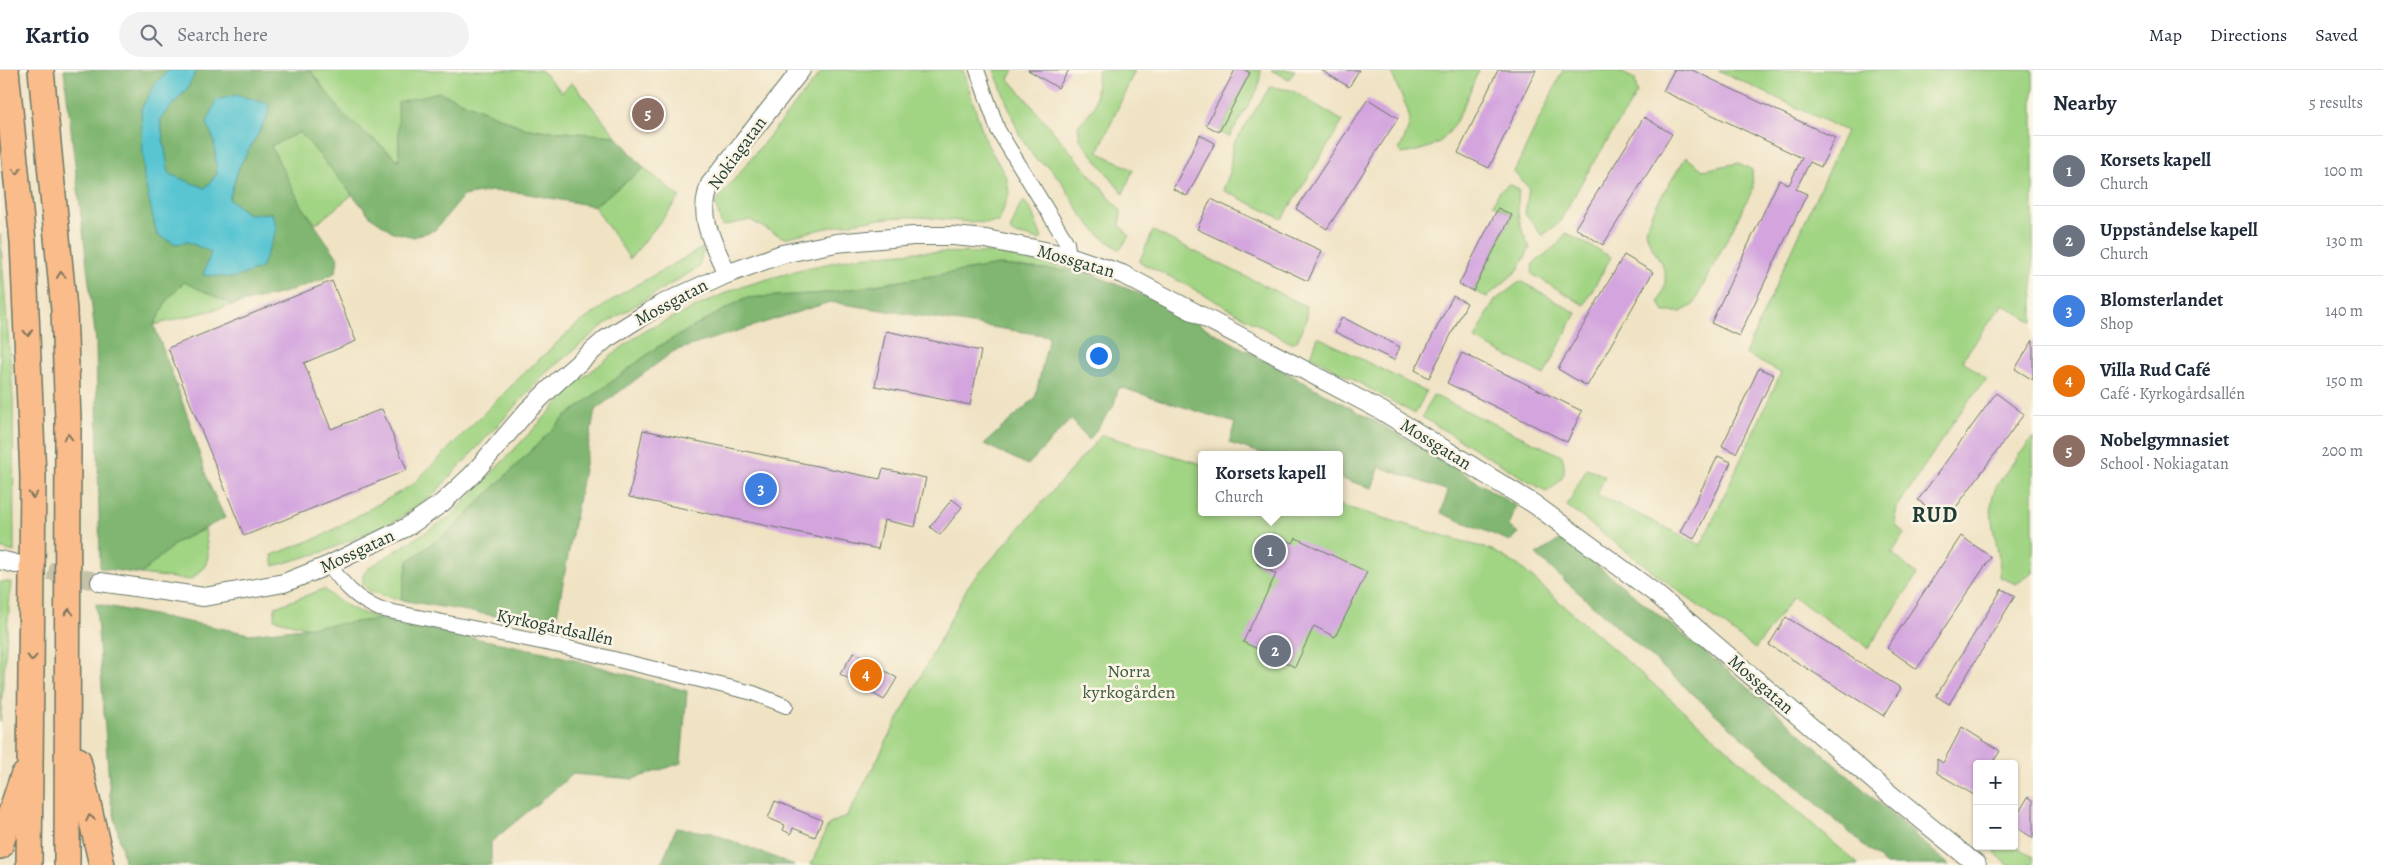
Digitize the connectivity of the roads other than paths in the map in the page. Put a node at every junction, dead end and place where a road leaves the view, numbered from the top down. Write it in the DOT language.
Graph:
graph roads {
  1 [pos="6,70"];
  2 [pos="41,70"];
  3 [pos="801,70"];
  4 [pos="977,70"];
  5 [pos="1069,256"];
  6 [pos="726,274"];
  7 [pos="329,565"];
  8 [pos="100,582"];
  9 [pos="786,706"];
  10 [pos="68,714"];
  11 [pos="31,752"];
  12 [pos="0,846"];
  13 [pos="29,865"];
  14 [pos="67,865"];
  15 [pos="102,865"];
  16 [pos="1977,865"];
  1 -- 11 [label="highway, one-way"];
  10 -- 2 [label="highway, one-way"];
  3 -- 6 [label="street, Nokiagatan"];
  4 -- 5 [label="street"];
  5 -- 6 [label="street, Mossgatan"];
  5 -- 16 [label="street, Mossgatan"];
  6 -- 7 [label="street, Mossgatan"];
  7 -- 8 [label="street, Mossgatan"];
  7 -- 9 [label="street, Kyrkogårdsallén"];
  10 -- 14 [label="highway"];
  15 -- 10 [label="highway, one-way"];
  11 -- 12 [label="highway"];
  11 -- 13 [label="highway"];
}
